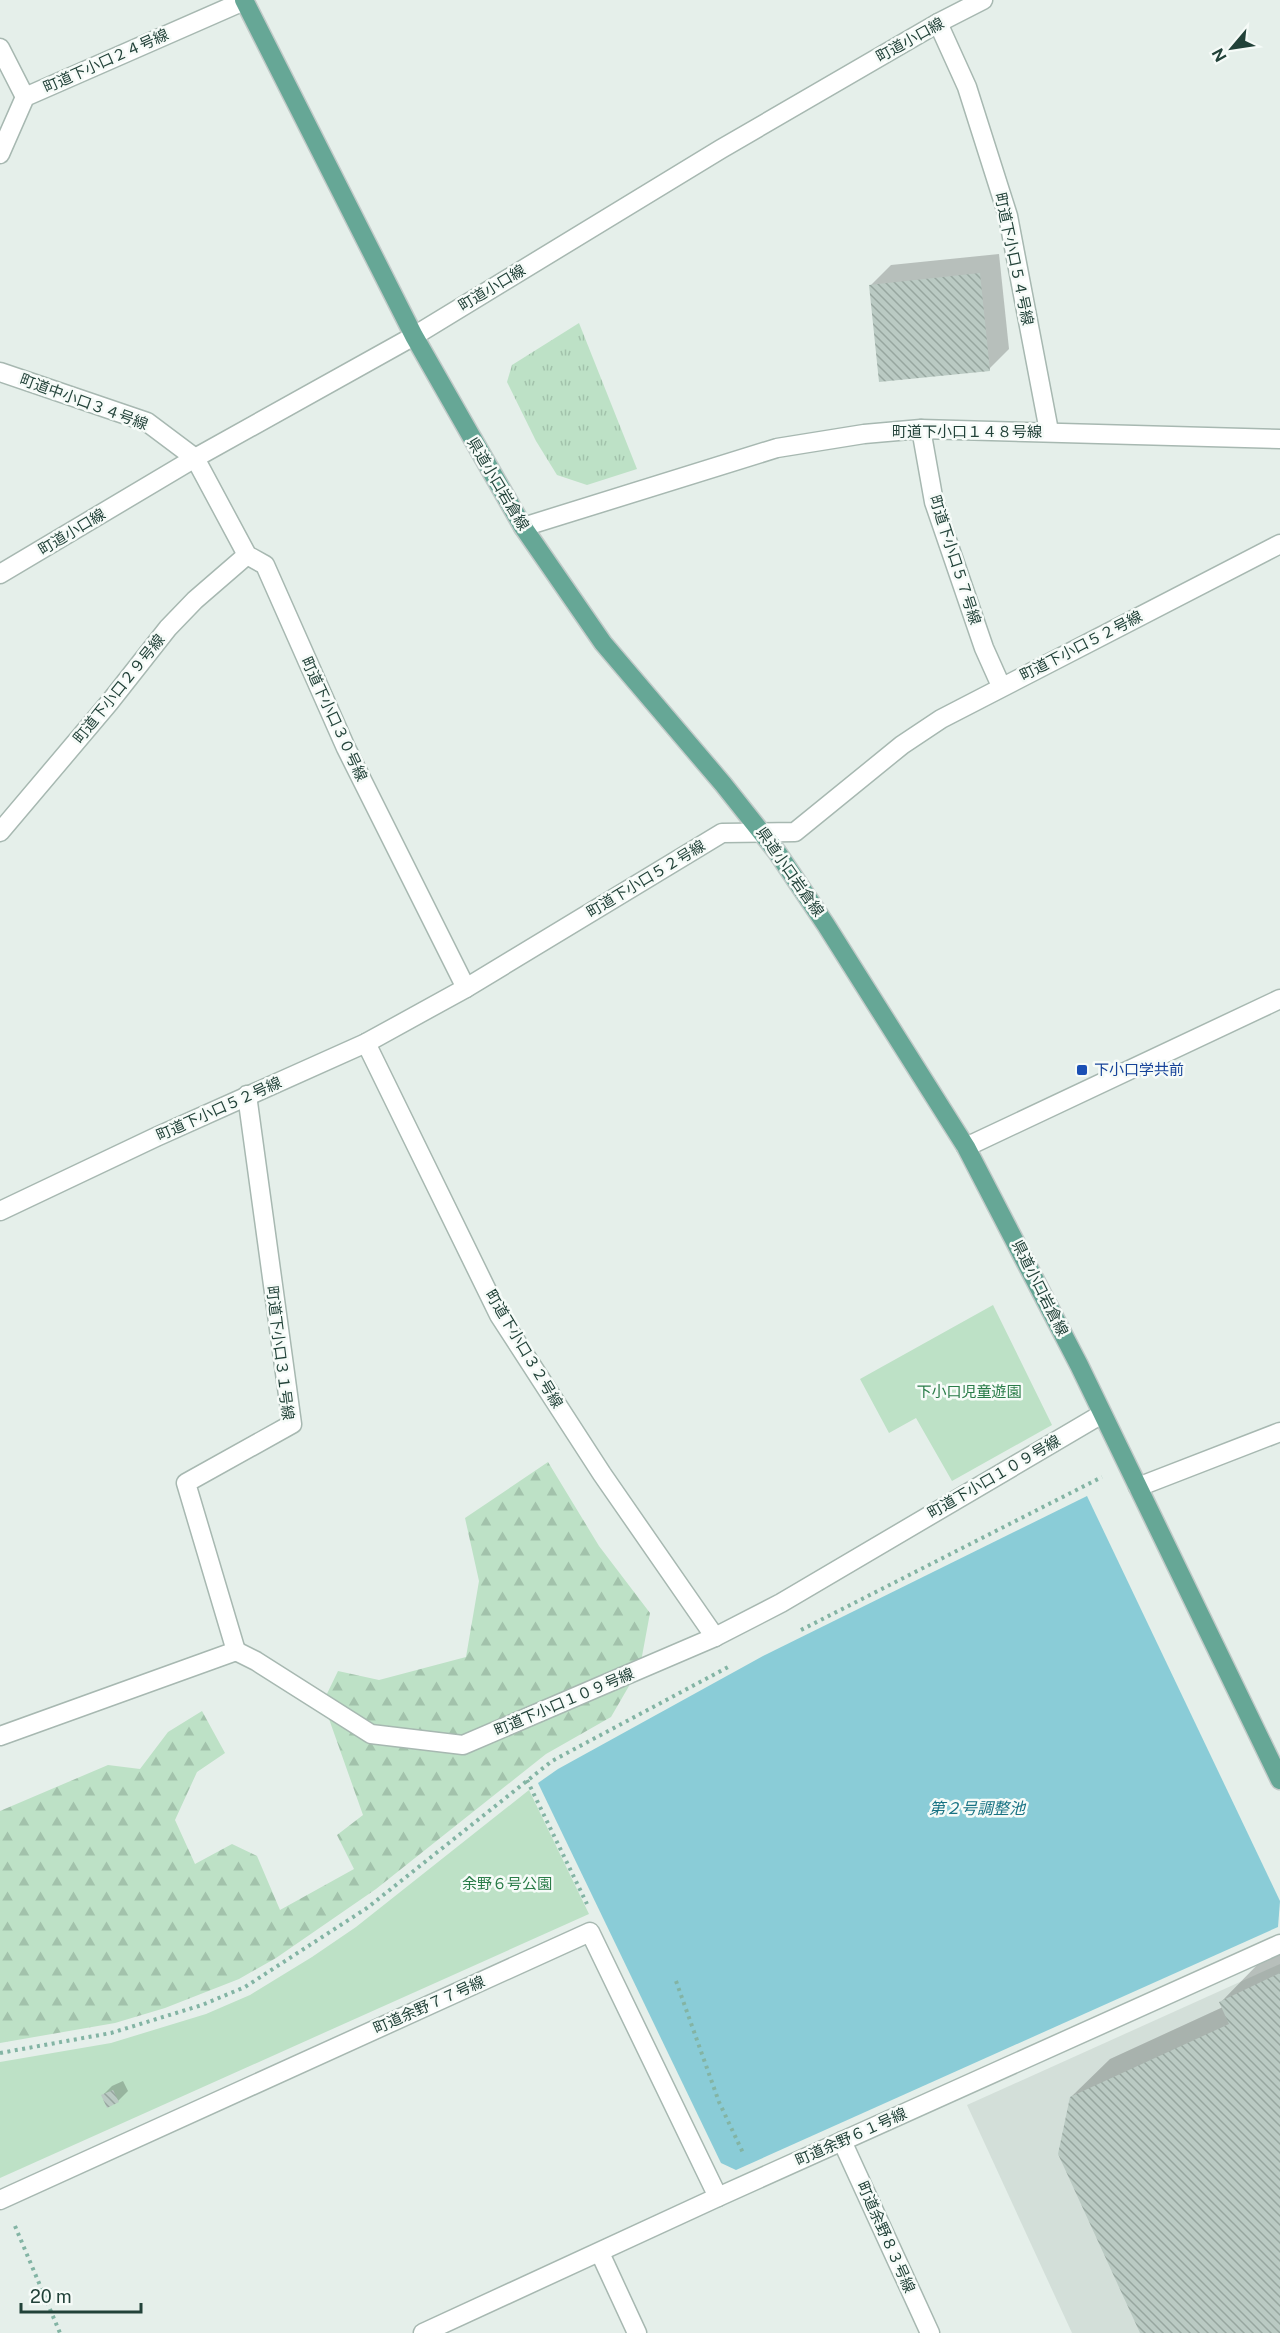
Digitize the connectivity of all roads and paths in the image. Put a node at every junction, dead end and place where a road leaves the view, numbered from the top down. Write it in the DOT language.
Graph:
graph roads {
  1 [pos="983,0"];
  2 [pos="244,1"];
  3 [pos="938,23"];
  4 [pos="0,48"];
  5 [pos="25,97"];
  6 [pos="0,154"];
  7 [pos="414,336"];
  8 [pos="0,372"];
  9 [pos="921,429"];
  10 [pos="1049,431"];
  11 [pos="1280,439"];
  12 [pos="195,458"];
  13 [pos="523,527"];
  14 [pos="1280,544"];
  15 [pos="248,555"];
  16 [pos="0,574"];
  17 [pos="1001,686"];
  18 [pos="0,832"];
  19 [pos="762,833"];
  20 [pos="466,988"];
  21 [pos="1280,999"];
  22 [pos="366,1043"];
  23 [pos="247,1095"];
  24 [pos="966,1147"];
  25 [pos="0,1211"];
  26 [pos="1102,1414"];
  27 [pos="1280,1432"];
  28 [pos="1127,1465"];
  29 [pos="1138,1487"];
  30 [pos="790,1635"];
  31 [pos="715,1637"];
  32 [pos="236,1651"];
  33 [pos="738,1662"];
  34 [pos="0,1736"];
  35 [pos="527,1780"];
  36 [pos="1280,1780"];
  37 [pos="590,1932"];
  38 [pos="1280,1944"];
  39 [pos="676,1981"];
  40 [pos="0,2053"];
  41 [pos="842,2141"];
  42 [pos="755,2180"];
  43 [pos="718,2197"];
  44 [pos="2,2200"];
  45 [pos="600,2253"];
  46 [pos="60,2333"];
  47 [pos="423,2333"];
  48 [pos="637,2333"];
  49 [pos="930,2333"];
  1 -- 3 [label="street, 町道小口線"];
  2 -- 5 [label="street, 町道下小口２４号線"];
  2 -- 7 [label="main road, 県道小口岩倉線"];
  3 -- 7 [label="street, 町道小口線"];
  3 -- 10 [label="street, 町道下小口５４号線"];
  4 -- 5 [label="street"];
  5 -- 6 [label="street, 町道下小口２４号線"];
  7 -- 12 [label="street, 町道小口線"];
  7 -- 13 [label="main road, 県道小口岩倉線"];
  8 -- 12 [label="street, 町道中小口３４号線"];
  9 -- 10 [label="street, 町道下小口１４８号線"];
  9 -- 13 [label="street, 町道下小口１４８号線"];
  9 -- 17 [label="street, 町道下小口５７号線"];
  10 -- 11 [label="street, 町道下小口１４８号線"];
  12 -- 15 [label="street, 町道下小口３０号線"];
  12 -- 16 [label="street, 町道小口線"];
  13 -- 19 [label="main road, 県道小口岩倉線"];
  14 -- 17 [label="street, 町道下小口５２号線"];
  15 -- 18 [label="street, 町道下小口２９号線"];
  15 -- 20 [label="street, 町道下小口３０号線"];
  17 -- 19 [label="street, 町道下小口５２号線"];
  19 -- 20 [label="street, 町道下小口５２号線"];
  19 -- 24 [label="main road, 県道小口岩倉線"];
  20 -- 22 [label="street, 町道下小口５２号線"];
  21 -- 24 [label="street"];
  22 -- 23 [label="street, 町道下小口５２号線"];
  22 -- 31 [label="street, 町道下小口３２号線"];
  23 -- 25 [label="street, 町道下小口５２号線"];
  23 -- 32 [label="street, 町道下小口３１号線"];
  24 -- 26 [label="main road, 県道小口岩倉線"];
  26 -- 28 [label="main road, 県道小口岩倉線"];
  26 -- 31 [label="street, 町道下小口１０９号線"];
  27 -- 29 [label="street"];
  28 -- 29 [label="main road, 県道小口岩倉線"];
  28 -- 30 [label="path"];
  29 -- 36 [label="main road, 県道小口岩倉線"];
  31 -- 32 [label="street, 町道下小口１０９号線"];
  32 -- 34 [label="street"];
  33 -- 35 [label="path"];
  35 -- 37 [label="path"];
  35 -- 40 [label="path"];
  37 -- 43 [label="street"];
  37 -- 44 [label="street, 町道余野７７号線"];
  38 -- 41 [label="street, 町道余野６１号線"];
  39 -- 42 [label="path"];
  41 -- 42 [label="street, 町道余野６１号線"];
  41 -- 49 [label="street, 町道余野８３号線"];
  42 -- 43 [label="street, 町道余野６１号線"];
  43 -- 45 [label="street, 町道余野６１号線"];
  44 -- 46 [label="path"];
  45 -- 47 [label="street, 町道余野６１号線"];
  45 -- 48 [label="street"];
}
